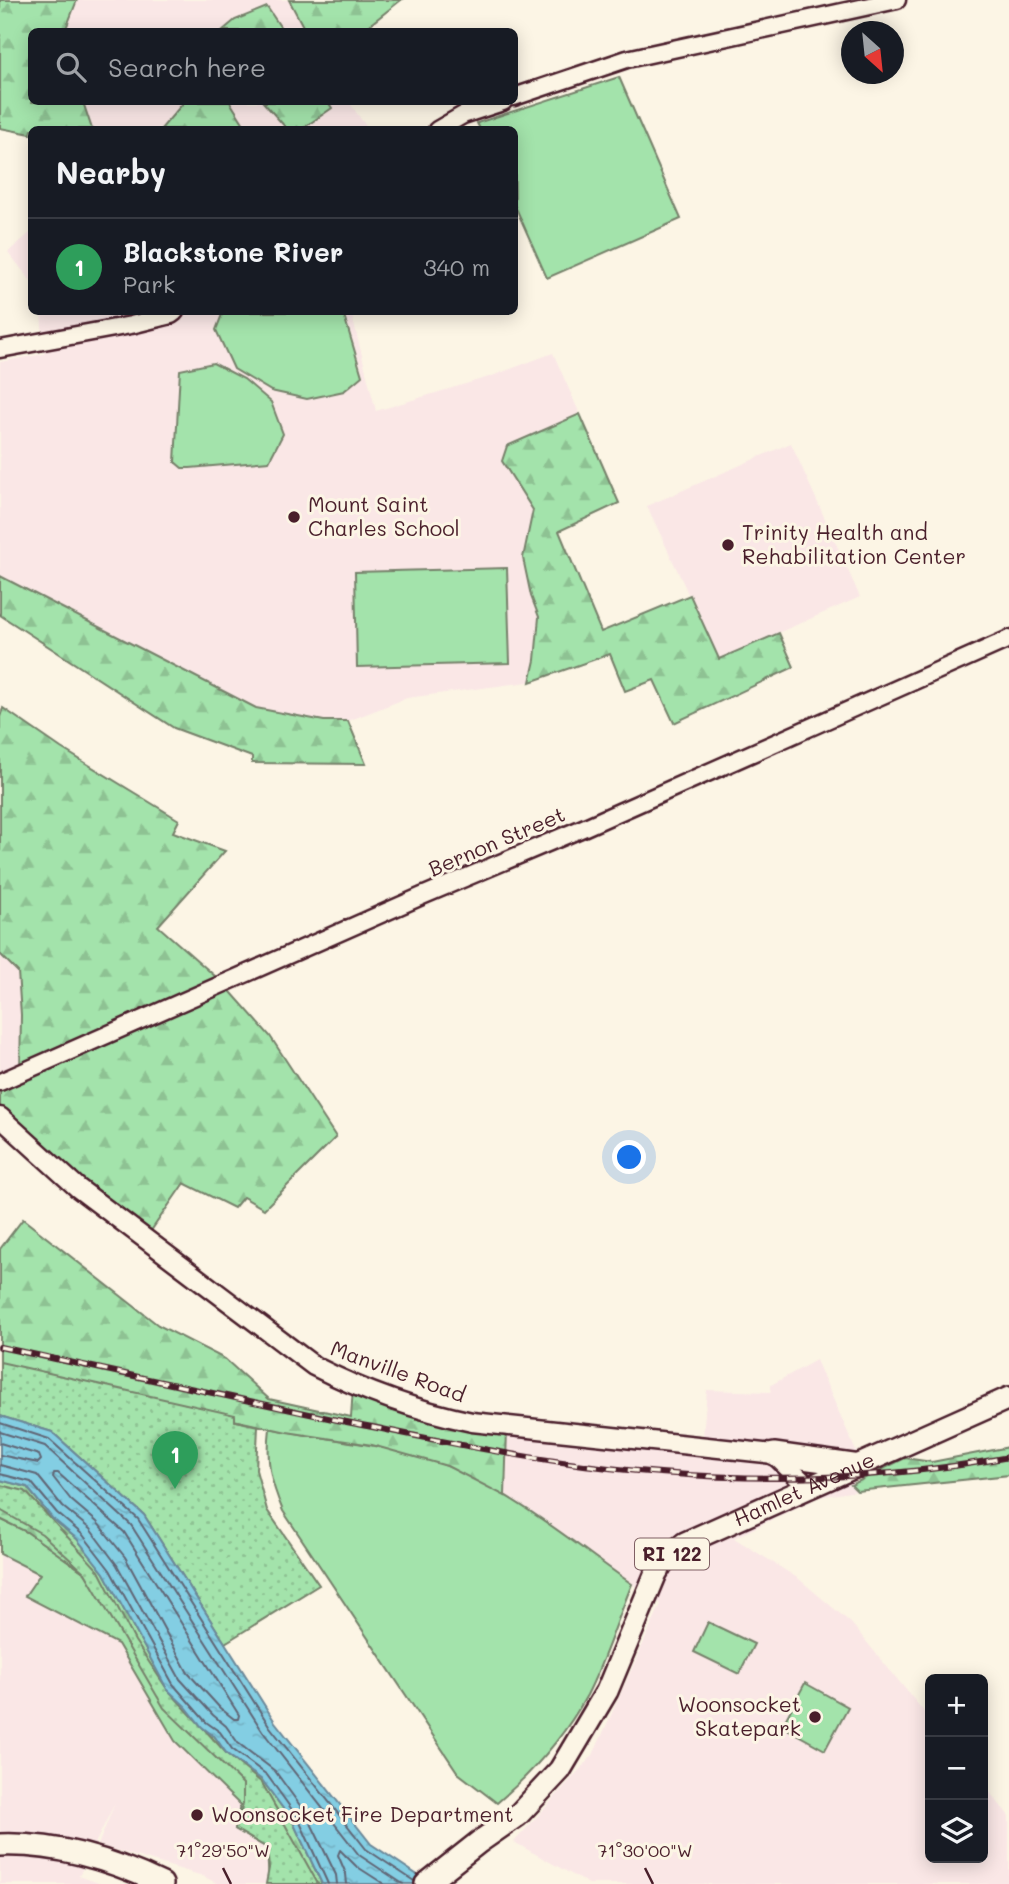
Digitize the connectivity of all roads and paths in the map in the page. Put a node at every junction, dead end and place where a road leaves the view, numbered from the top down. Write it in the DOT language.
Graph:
graph roads {
  1 [pos="897,0"];
  2 [pos="518,96"];
  3 [pos="494,105"];
  4 [pos="444,126"];
  5 [pos="171,315"];
  6 [pos="0,349"];
  7 [pos="1009,639"];
  8 [pos="0,1082"];
  9 [pos="0,1117"];
  10 [pos="1009,1398"];
  11 [pos="774,1454"];
  12 [pos="860,1466"];
  13 [pos="809,1488"];
  14 [pos="0,1845"];
  15 [pos="0,1855"];
  16 [pos="128,1884"];
  17 [pos="162,1884"];
  18 [pos="426,1884"];
  1 -- 2 [label="street"];
  3 -- 4 [label="street"];
  5 -- 6 [label="street"];
  7 -- 8 [label="street, Bernon Street"];
  9 -- 11 [label="main road, Manville Road"];
  10 -- 12 [label="main road, Hamlet Avenue / RI 122"];
  11 -- 12 [label="main road"];
  11 -- 13 [label="main road"];
  12 -- 13 [label="main road, Hamlet Avenue / RI 122"];
  13 -- 18 [label="main road, Hamlet Avenue / RI 122"];
  14 -- 17 [label="main road"];
  15 -- 16 [label="main road"];
}
